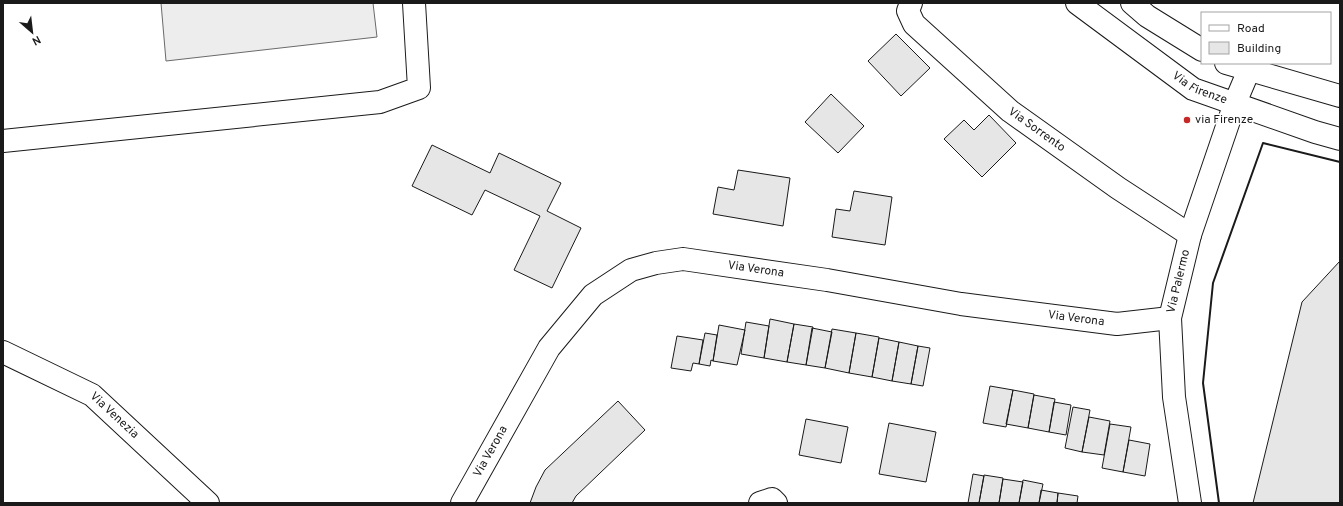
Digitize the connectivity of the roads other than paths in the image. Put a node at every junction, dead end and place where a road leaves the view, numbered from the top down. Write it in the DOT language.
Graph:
graph roads {
  1 [pos="414,3"];
  2 [pos="911,3"];
  3 [pos="1077,3"];
  4 [pos="1132,3"];
  5 [pos="1201,49"];
  6 [pos="1229,64"];
  7 [pos="1249,70"];
  8 [pos="1340,96"];
  9 [pos="1234,103"];
  10 [pos="1340,139"];
  11 [pos="3,141"];
  12 [pos="1190,235"];
  13 [pos="1170,318"];
  14 [pos="3,352"];
  15 [pos="208,503"];
  16 [pos="462,503"];
  17 [pos="760,503"];
  18 [pos="776,503"];
  19 [pos="1190,503"];
  1 -- 11 [label="street"];
  2 -- 12 [label="street, Via Sorrento"];
  3 -- 9 [label="street, Via Firenze"];
  4 -- 5 [label="street"];
  6 -- 7 [label="street"];
  7 -- 8 [label="street"];
  7 -- 9 [label="street, Via Palermo"];
  9 -- 10 [label="street, Via Firenze"];
  9 -- 12 [label="street, Via Palermo"];
  12 -- 13 [label="street, Via Palermo"];
  13 -- 16 [label="street, Via Verona"];
  13 -- 19 [label="street, Via Palermo"];
  14 -- 15 [label="street, Via Venezia"];
  17 -- 18 [label="street"];
}
